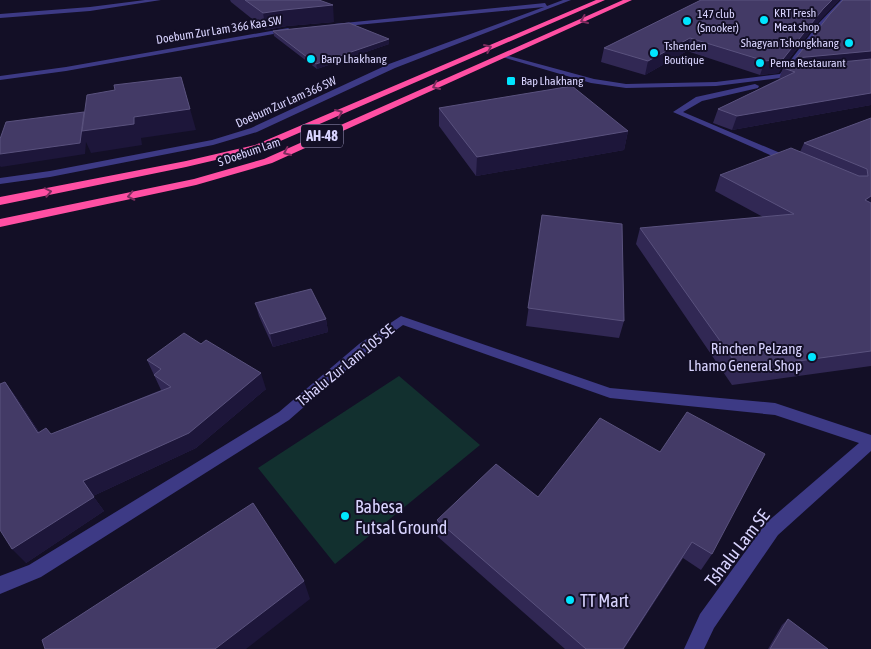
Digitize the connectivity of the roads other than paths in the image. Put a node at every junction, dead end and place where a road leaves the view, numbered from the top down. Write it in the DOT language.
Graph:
graph roads {
  1 [pos="158,0"];
  2 [pos="602,0"];
  3 [pos="629,0"];
  4 [pos="844,0"];
  5 [pos="565,2"];
  6 [pos="0,16"];
  7 [pos="326,26"];
  8 [pos="297,29"];
  9 [pos="502,56"];
  10 [pos="782,76"];
  11 [pos="0,78"];
  12 [pos="794,162"];
  13 [pos="0,181"];
  14 [pos="0,201"];
  15 [pos="0,223"];
  16 [pos="871,441"];
  17 [pos="0,585"];
  18 [pos="694,649"];
  1 -- 6 [label="street"];
  14 -- 2 [label="highway, S Doebum Lam / AH-48, one-way"];
  3 -- 9 [label="highway, S Doebum Lam / AH-48, one-way"];
  4 -- 10 [label="street"];
  5 -- 7 [label="street"];
  5 -- 13 [label="street, Doebum Zur Lam 366 SW"];
  8 -- 11 [label="street, Doebum Zur Lam 366 Kaa SW"];
  9 -- 10 [label="street"];
  9 -- 15 [label="highway, S Doebum Lam / AH-48, one-way"];
  10 -- 12 [label="street"];
  16 -- 17 [label="street, Tshalu Zur Lam 105 SE"];
  16 -- 18 [label="street, Tshalu Lam SE"];
}
